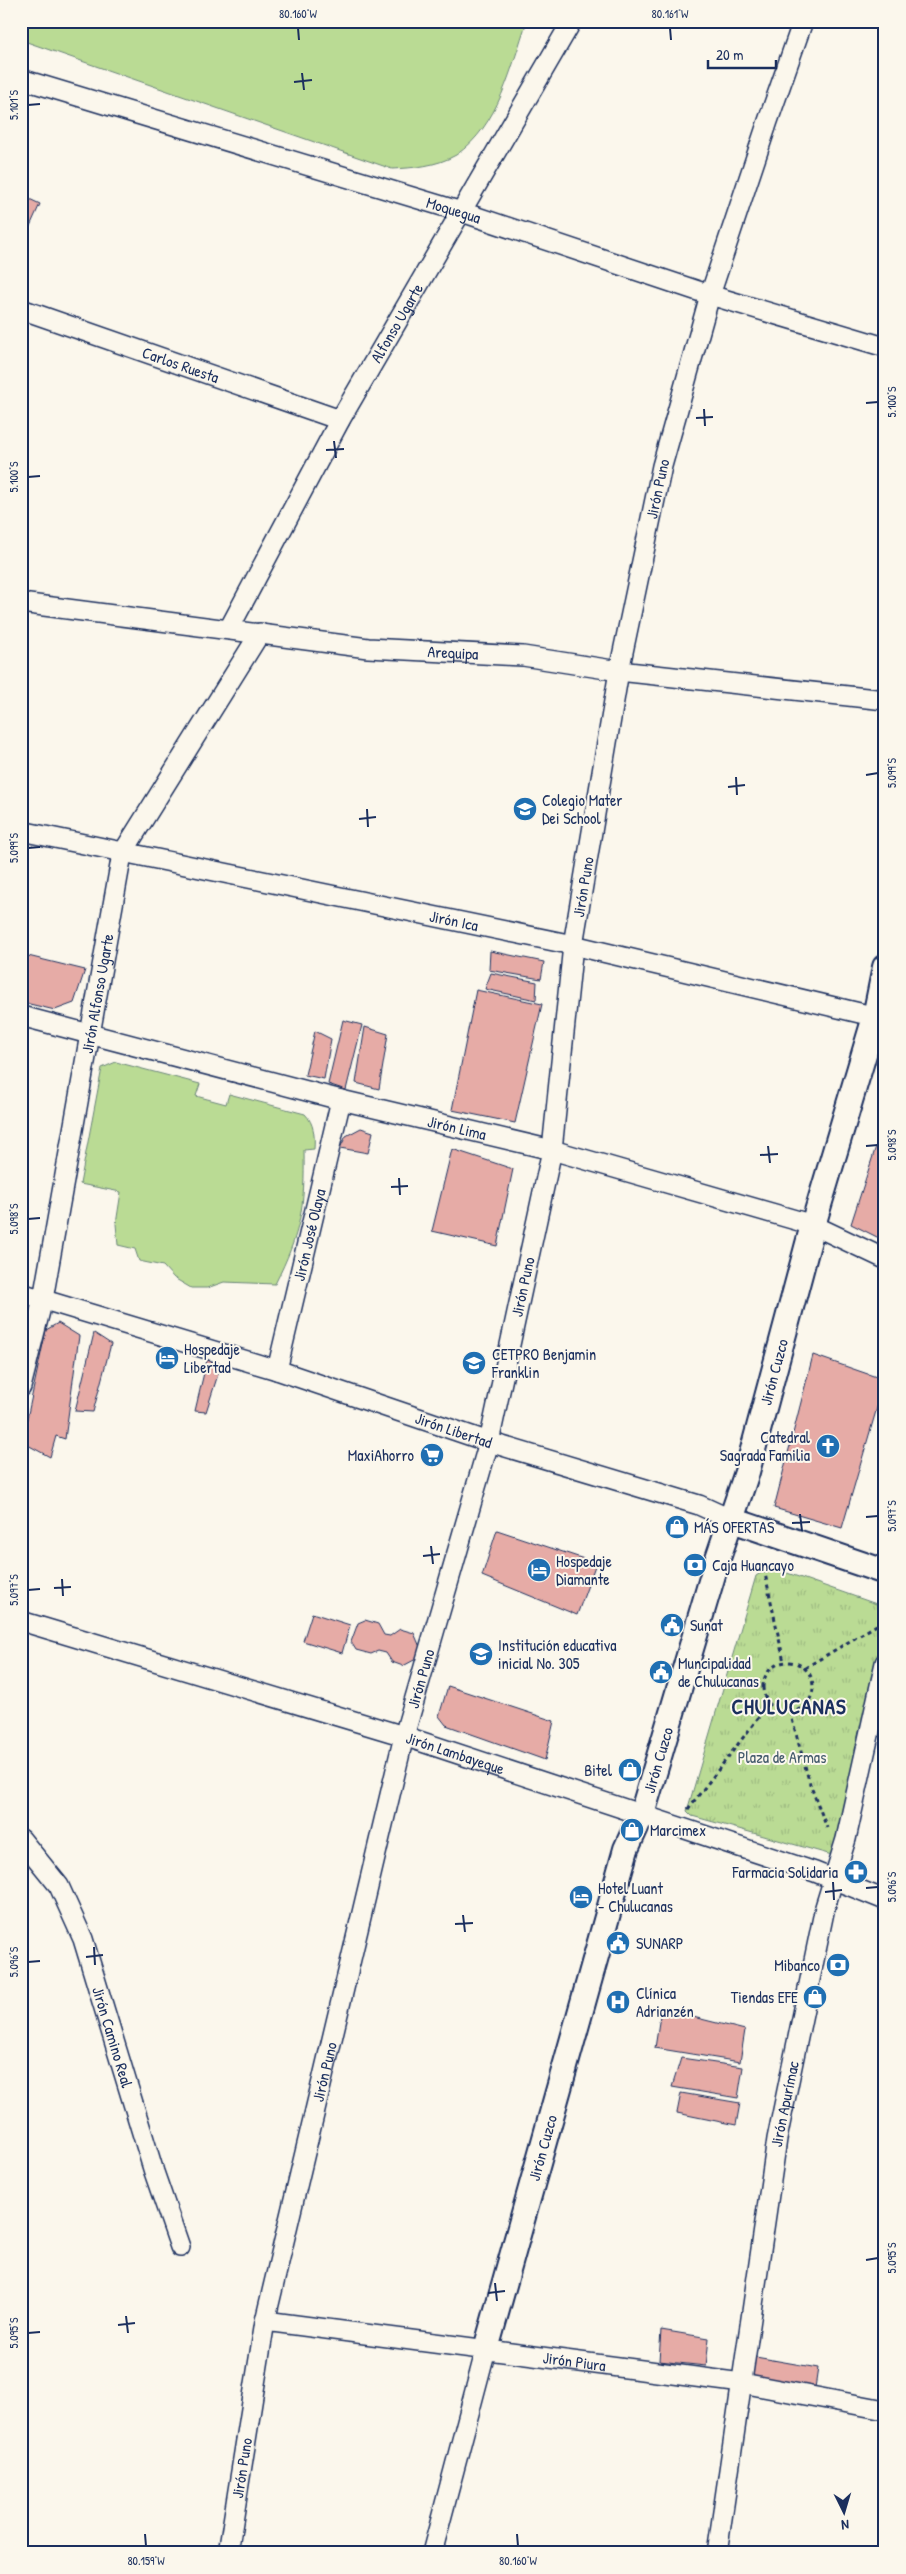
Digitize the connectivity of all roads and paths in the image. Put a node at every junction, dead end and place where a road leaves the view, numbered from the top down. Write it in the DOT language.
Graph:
graph roads {
  1 [pos="572,21"];
  2 [pos="803,21"];
  3 [pos="21,80"];
  4 [pos="462,212"];
  5 [pos="710,296"];
  6 [pos="21,309"];
  7 [pos="885,347"];
  8 [pos="340,420"];
  9 [pos="21,603"];
  10 [pos="229,629"];
  11 [pos="260,633"];
  12 [pos="620,671"];
  13 [pos="885,700"];
  14 [pos="21,831"];
  15 [pos="122,854"];
  16 [pos="574,945"];
  17 [pos="885,967"];
  18 [pos="21,1016"];
  19 [pos="880,1018"];
  20 [pos="89,1033"];
  21 [pos="341,1100"];
  22 [pos="552,1150"];
  23 [pos="813,1225"];
  24 [pos="885,1259"];
  25 [pos="21,1293"];
  26 [pos="43,1300"];
  27 [pos="277,1370"];
  28 [pos="21,1387"];
  29 [pos="488,1442"];
  30 [pos="732,1520"];
  31 [pos="764,1569"];
  32 [pos="885,1572"];
  33 [pos="885,1620"];
  34 [pos="21,1621"];
  35 [pos="784,1662"];
  36 [pos="885,1663"];
  37 [pos="805,1668"];
  38 [pos="769,1704"];
  39 [pos="790,1712"];
  40 [pos="404,1736"];
  41 [pos="687,1811"];
  42 [pos="642,1814"];
  43 [pos="830,1836"];
  44 [pos="21,1839"];
  45 [pos="835,1880"];
  46 [pos="885,1900"];
  47 [pos="180,2247"];
  48 [pos="265,2321"];
  49 [pos="486,2348"];
  50 [pos="742,2382"];
  51 [pos="885,2410"];
  52 [pos="228,2553"];
  53 [pos="432,2553"];
  54 [pos="717,2553"];
  1 -- 4 [label="street, Alfonso Ugarte"];
  2 -- 5 [label="street, Jirón Puno"];
  3 -- 4 [label="street, Moquegua"];
  4 -- 5 [label="street, Moquegua"];
  4 -- 8 [label="street, Alfonso Ugarte"];
  5 -- 7 [label="street, Moquegua"];
  5 -- 12 [label="street, Jirón Puno"];
  6 -- 8 [label="street, Carlos Ruesta"];
  8 -- 10 [label="street, Alfonso Ugarte"];
  9 -- 10 [label="street, Arequipa"];
  10 -- 11 [label="street, Arequipa"];
  11 -- 12 [label="street, Arequipa"];
  11 -- 15 [label="street, Jirón Alfonso Ugarte"];
  12 -- 13 [label="street, Arequipa"];
  12 -- 16 [label="street, Jirón Puno"];
  14 -- 15 [label="street, Jirón Ica"];
  15 -- 16 [label="street, Jirón Ica"];
  15 -- 20 [label="street, Jirón Alfonso Ugarte"];
  16 -- 19 [label="street, Jirón Ica"];
  16 -- 22 [label="street, Jirón Puno"];
  17 -- 19 [label="street, Jirón Cuzco"];
  18 -- 20 [label="street, Jirón Lima"];
  19 -- 23 [label="street, Jirón Cuzco"];
  20 -- 21 [label="street, Jirón Lima"];
  20 -- 26 [label="street, Jirón Alfonso Ugarte"];
  21 -- 22 [label="street, Jirón Lima"];
  21 -- 27 [label="street, Jirón José Olaya"];
  22 -- 23 [label="street, Jirón Lima"];
  22 -- 29 [label="street, Jirón Puno"];
  23 -- 24 [label="street, Jirón Lima"];
  23 -- 30 [label="street, Jirón Cuzco"];
  25 -- 26 [label="street, Jirón Libertad"];
  26 -- 27 [label="street, Jirón Libertad"];
  26 -- 28 [label="street, Jirón Alfonso Ugarte"];
  27 -- 29 [label="street, Jirón Libertad"];
  29 -- 30 [label="street, Jirón Libertad"];
  29 -- 40 [label="street, Jirón Puno"];
  30 -- 32 [label="street, Jirón Libertad"];
  30 -- 42 [label="street, Jirón Cuzco"];
  31 -- 35 [label="path"];
  33 -- 37 [label="path"];
  34 -- 40 [label="street, Jirón Lambayeque"];
  35 -- 37 [label="path"];
  35 -- 38 [label="path"];
  36 -- 45 [label="street, Jirón Apurímac"];
  37 -- 39 [label="path"];
  38 -- 39 [label="path"];
  38 -- 41 [label="path"];
  39 -- 43 [label="path"];
  40 -- 42 [label="street, Jirón Lambayeque"];
  40 -- 48 [label="street, Jirón Puno"];
  42 -- 45 [label="street, Jirón Lambayeque"];
  42 -- 49 [label="street, Jirón Cuzco"];
  44 -- 47 [label="street, Jirón Camino Real"];
  45 -- 46 [label="street, Jirón Lambayeque"];
  45 -- 50 [label="street, Jirón Apurímac"];
  48 -- 49 [label="street, Jirón Piura"];
  48 -- 52 [label="street, Jirón Puno"];
  49 -- 50 [label="street, Jirón Piura"];
  49 -- 53 [label="street, Jirón Cuzco"];
  50 -- 51 [label="street, Jirón Piura"];
  50 -- 54 [label="street, Jirón Apurímac"];
}
